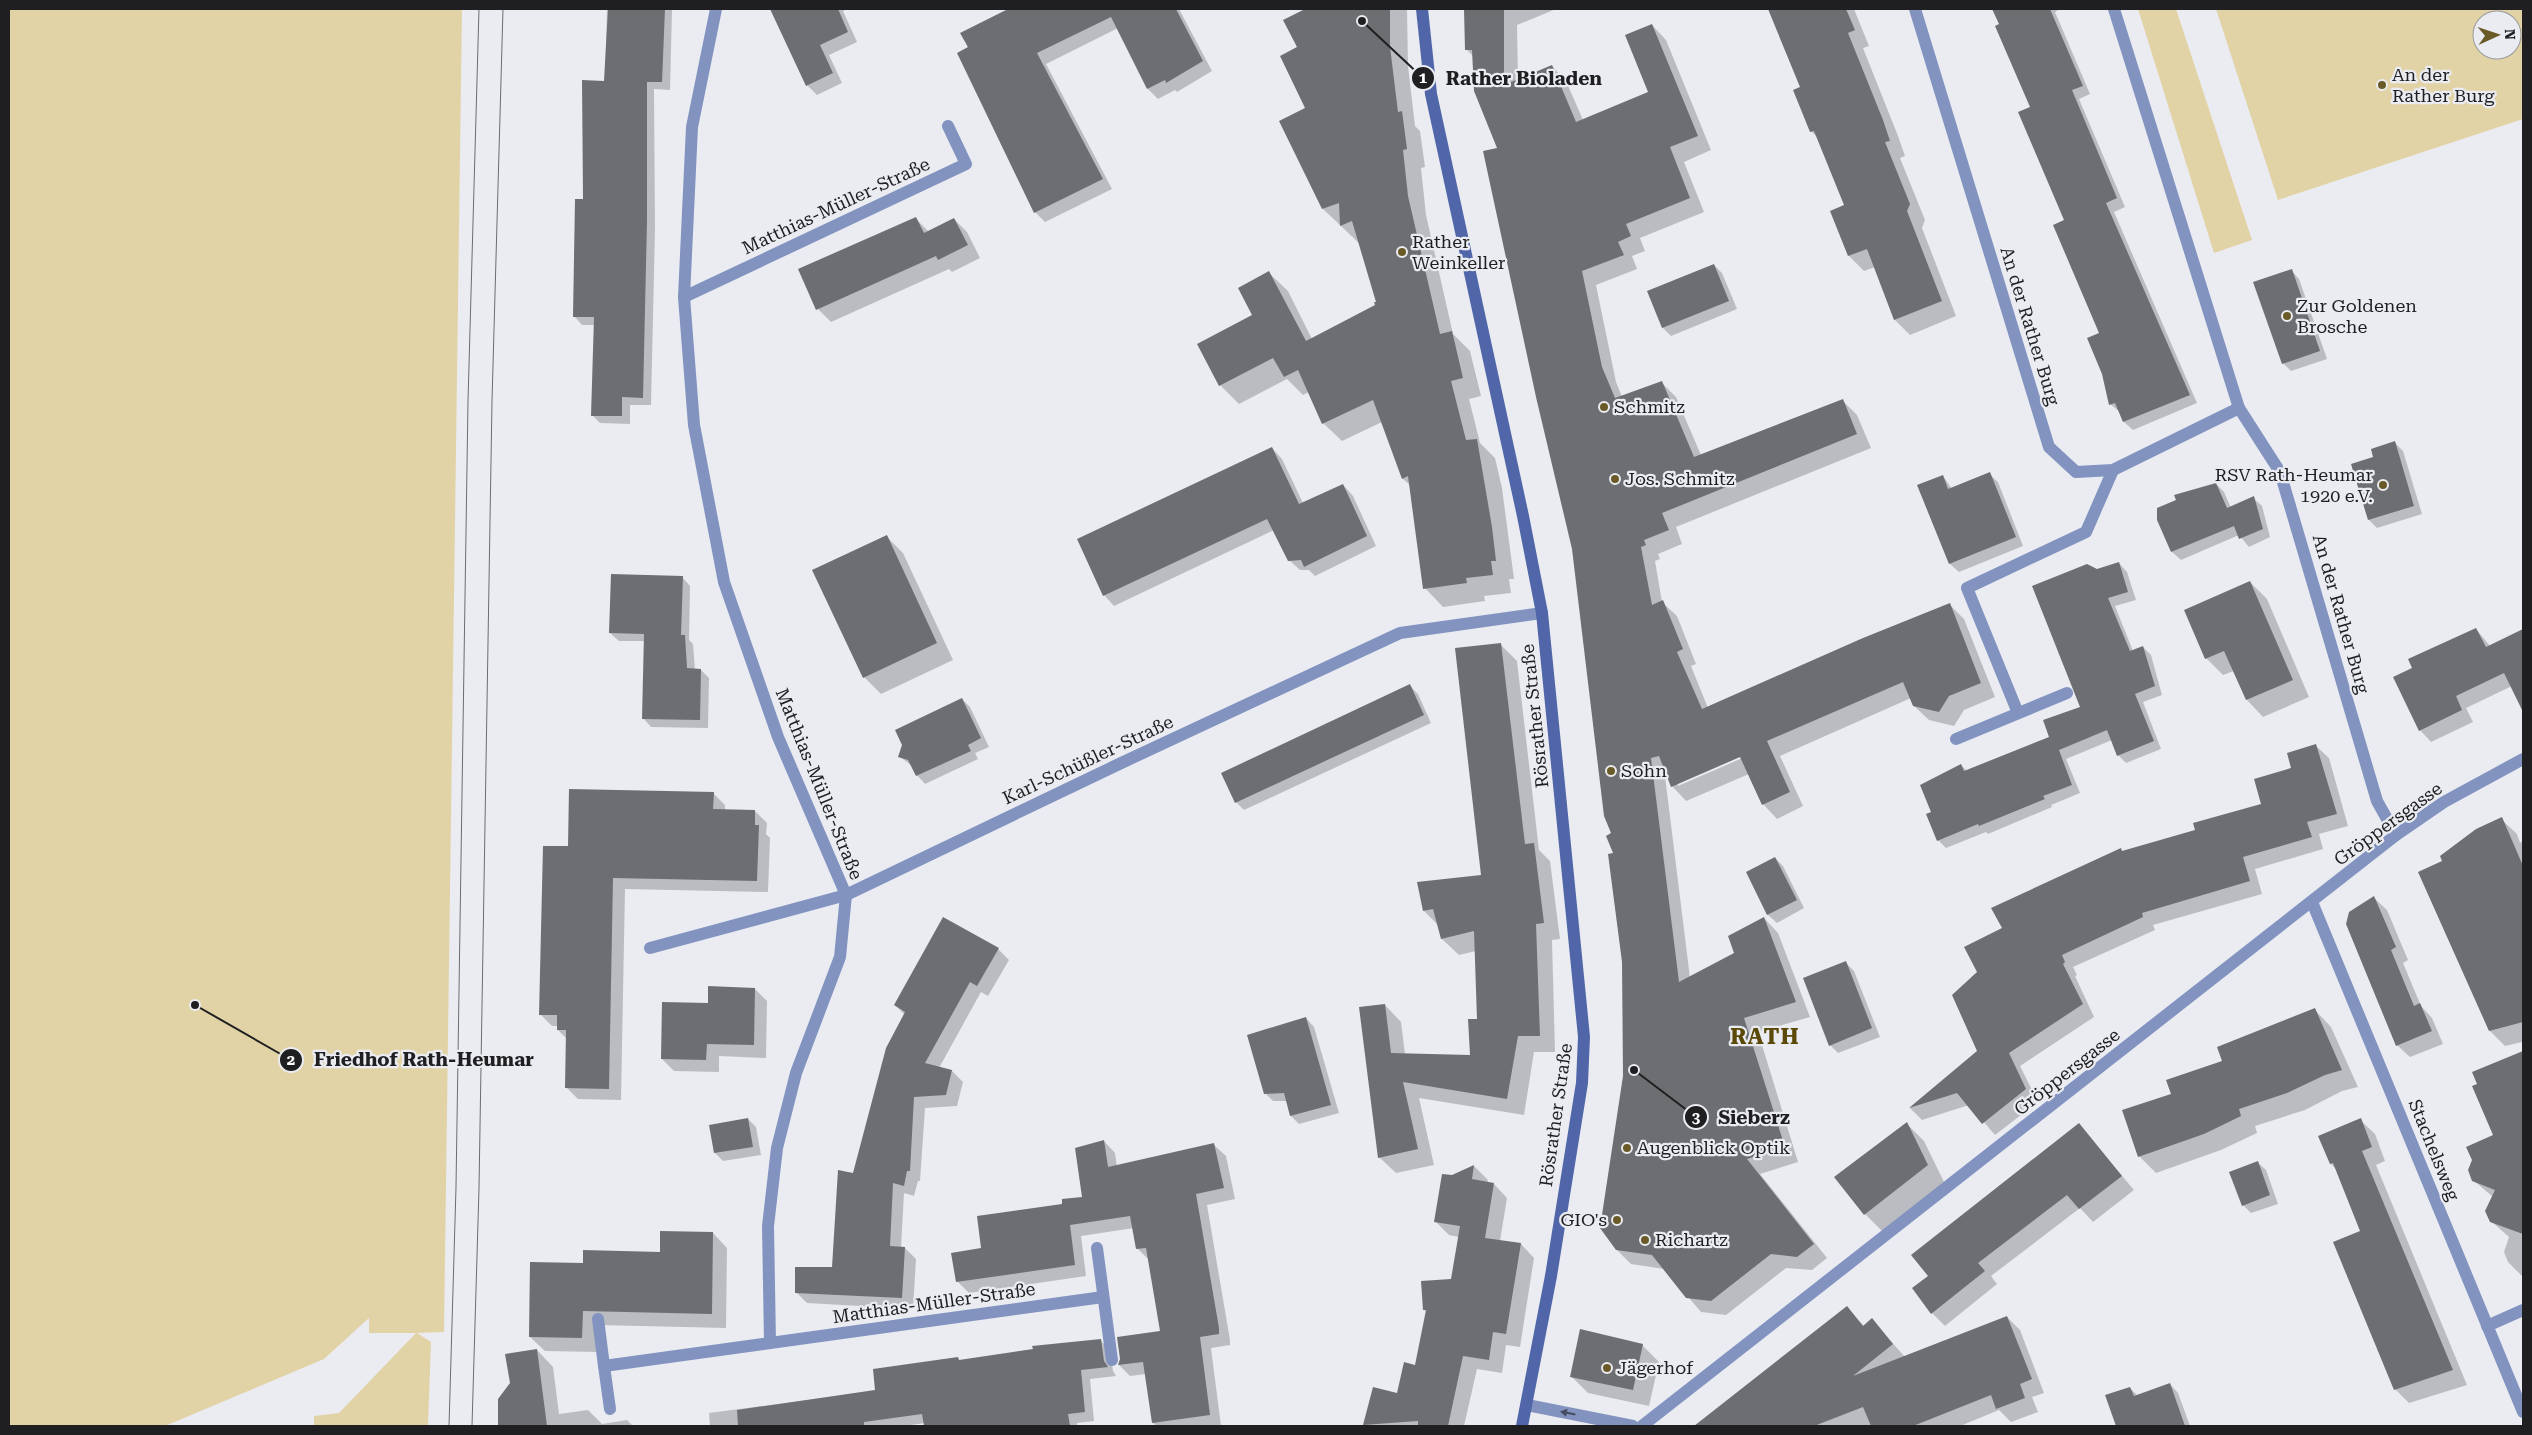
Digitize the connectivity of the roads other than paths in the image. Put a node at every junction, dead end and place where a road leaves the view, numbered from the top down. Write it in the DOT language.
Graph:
graph roads {
  1 [pos="716,9"];
  2 [pos="1422,9"];
  3 [pos="1914,9"];
  4 [pos="2114,9"];
  5 [pos="948,126"];
  6 [pos="684,297"];
  7 [pos="2239,408"];
  8 [pos="2113,470"];
  9 [pos="1542,613"];
  10 [pos="2066,693"];
  11 [pos="2018,713"];
  12 [pos="1956,739"];
  13 [pos="2523,759"];
  14 [pos="2396,835"];
  15 [pos="846,895"];
  16 [pos="2312,902"];
  17 [pos="650,948"];
  18 [pos="1097,1248"];
  19 [pos="1104,1297"];
  20 [pos="2523,1310"];
  21 [pos="598,1319"];
  22 [pos="2487,1326"];
  23 [pos="770,1343"];
  24 [pos="1112,1360"];
  25 [pos="604,1366"];
  26 [pos="1527,1405"];
  27 [pos="610,1409"];
  28 [pos="2523,1412"];
  29 [pos="1522,1426"];
  30 [pos="1633,1426"];
  31 [pos="1642,1426"];
  1 -- 6 [label="street, Matthias-Müller-Straße"];
  2 -- 9 [label="main road, Rösrather Straße"];
  3 -- 8 [label="street, An der Rather Burg"];
  4 -- 7 [label="street, An der Rather Burg"];
  5 -- 6 [label="street, Matthias-Müller-Straße"];
  6 -- 15 [label="street, Matthias-Müller-Straße"];
  7 -- 8 [label="street, An der Rather Burg"];
  7 -- 14 [label="street, An der Rather Burg"];
  8 -- 11 [label="street"];
  9 -- 15 [label="street, Karl-Schüßler-Straße"];
  9 -- 26 [label="main road, Rösrather Straße"];
  10 -- 11 [label="street"];
  11 -- 12 [label="street"];
  13 -- 14 [label="street, Gröppersgasse"];
  14 -- 16 [label="street, Gröppersgasse"];
  15 -- 17 [label="street, Karl-Schüßler-Straße"];
  15 -- 23 [label="street, Matthias-Müller-Straße"];
  16 -- 22 [label="street, Stachelsweg"];
  16 -- 31 [label="street, Gröppersgasse"];
  18 -- 19 [label="street"];
  19 -- 23 [label="street, Matthias-Müller-Straße"];
  19 -- 24 [label="street"];
  20 -- 22 [label="street"];
  21 -- 25 [label="street"];
  22 -- 28 [label="street, Stachelsweg"];
  23 -- 25 [label="street, Matthias-Müller-Straße"];
  25 -- 27 [label="street"];
  26 -- 29 [label="main road, Rösrather Straße"];
  30 -- 26 [label="street, one-way"];
}
